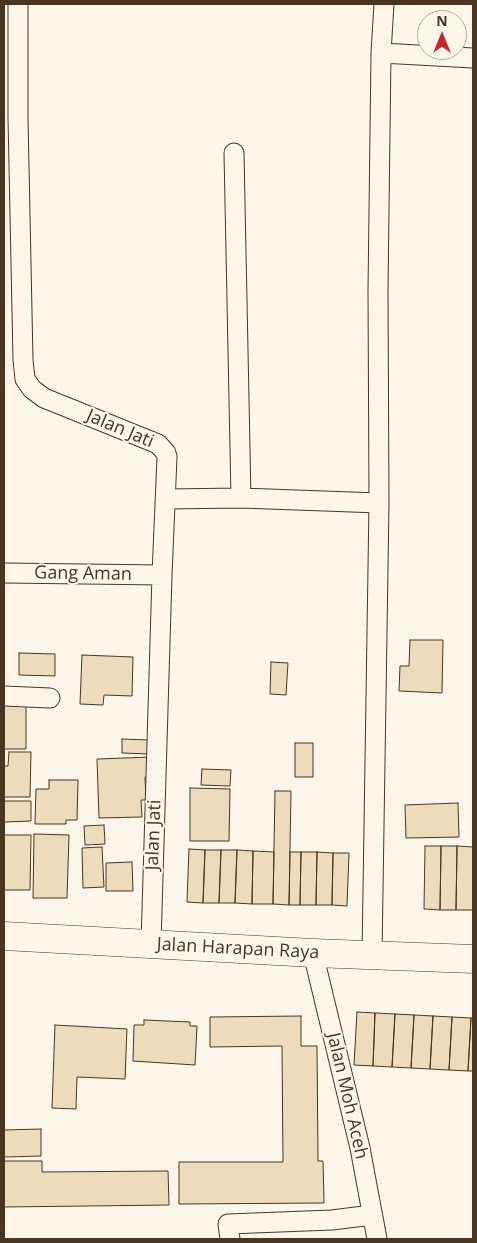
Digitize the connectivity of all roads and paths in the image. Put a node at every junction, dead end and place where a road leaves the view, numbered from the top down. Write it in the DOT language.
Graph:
graph roads {
  1 [pos="18,4"];
  2 [pos="384,4"];
  3 [pos="381,53"];
  4 [pos="473,58"];
  5 [pos="234,153"];
  6 [pos="241,498"];
  7 [pos="166,499"];
  8 [pos="379,503"];
  9 [pos="4,573"];
  10 [pos="162,575"];
  11 [pos="4,696"];
  12 [pos="50,698"];
  13 [pos="4,936"];
  14 [pos="151,944"];
  15 [pos="314,953"];
  16 [pos="372,955"];
  17 [pos="473,959"];
  18 [pos="372,1215"];
  19 [pos="229,1232"];
  20 [pos="377,1239"];
  1 -- 7 [label="street, Jalan Jati"];
  2 -- 3 [label="street"];
  3 -- 4 [label="street"];
  3 -- 8 [label="street"];
  5 -- 6 [label="street"];
  6 -- 7 [label="street"];
  6 -- 8 [label="street"];
  7 -- 10 [label="street, Jalan Jati"];
  8 -- 16 [label="street"];
  9 -- 10 [label="street, Gang Aman"];
  10 -- 14 [label="street, Jalan Jati"];
  11 -- 12 [label="street"];
  13 -- 14 [label="main road, Jalan Harapan Raya"];
  14 -- 15 [label="main road, Jalan Harapan Raya"];
  15 -- 16 [label="main road, Jalan Harapan Raya"];
  15 -- 18 [label="street, Jalan Moh Aceh"];
  16 -- 17 [label="main road, Jalan Harapan Raya"];
  18 -- 19 [label="street"];
  18 -- 20 [label="street, Jalan Moh Aceh"];
}
